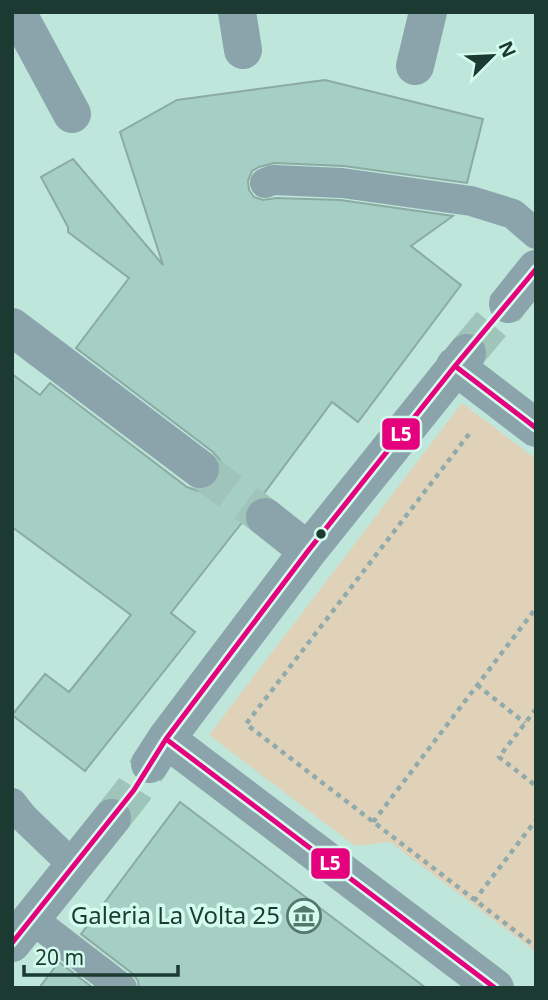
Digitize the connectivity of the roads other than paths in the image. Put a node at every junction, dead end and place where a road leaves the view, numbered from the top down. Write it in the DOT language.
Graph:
graph roads {
  1 [pos="17,12"];
  2 [pos="237,12"];
  3 [pos="429,12"];
  4 [pos="243,50"];
  5 [pos="415,66"];
  6 [pos="72,114"];
  7 [pos="265,183"];
  8 [pos="536,234"];
  9 [pos="536,269"];
  10 [pos="508,304"];
  11 [pos="12,327"];
  12 [pos="536,428"];
  13 [pos="200,470"];
  14 [pos="265,517"];
  15 [pos="308,551"];
  16 [pos="12,803"];
  17 [pos="112,818"];
  18 [pos="74,866"];
  19 [pos="22,931"];
  20 [pos="122,988"];
  21 [pos="495,988"];
  1 -- 6 [label="street"];
  2 -- 4 [label="street"];
  3 -- 5 [label="street"];
  7 -- 8 [label="lane"];
  9 -- 10 [label="street"];
  11 -- 13 [label="street"];
  12 -- 15 [label="street"];
  14 -- 15 [label="street"];
  15 -- 21 [label="street"];
  16 -- 18 [label="lane"];
  17 -- 18 [label="street"];
  18 -- 19 [label="street"];
  19 -- 20 [label="lane"];
}
